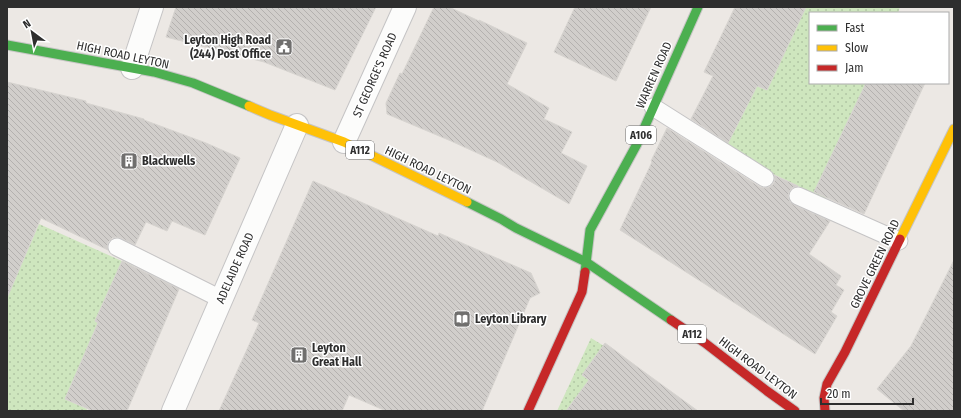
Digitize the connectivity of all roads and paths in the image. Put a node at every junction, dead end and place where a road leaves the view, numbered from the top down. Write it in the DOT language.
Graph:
graph roads {
  1 [pos="152,7"];
  2 [pos="405,7"];
  3 [pos="698,7"];
  4 [pos="7,45"];
  5 [pos="132,68"];
  6 [pos="653,107"];
  7 [pos="297,125"];
  8 [pos="954,129"];
  9 [pos="344,142"];
  10 [pos="765,178"];
  11 [pos="798,196"];
  12 [pos="899,241"];
  13 [pos="117,247"];
  14 [pos="586,262"];
  15 [pos="221,299"];
  16 [pos="172,411"];
  17 [pos="528,411"];
  18 [pos="795,411"];
  19 [pos="825,411"];
  1 -- 5 [label="street"];
  2 -- 9 [label="street, ST GEORGE'S ROAD"];
  3 -- 6 [label="main road, WARREN ROAD / A106"];
  4 -- 5 [label="main road, HIGH ROAD LEYTON / A112"];
  5 -- 7 [label="main road, HIGH ROAD LEYTON / A112"];
  6 -- 10 [label="lane"];
  6 -- 14 [label="main road, WARREN ROAD / A106"];
  7 -- 9 [label="main road, HIGH ROAD LEYTON / A112"];
  7 -- 15 [label="street, ADELAIDE ROAD"];
  8 -- 12 [label="main road, GROVE GREEN ROAD"];
  9 -- 14 [label="main road, HIGH ROAD LEYTON / A112"];
  11 -- 12 [label="lane"];
  12 -- 19 [label="main road, GROVE GREEN ROAD"];
  13 -- 15 [label="lane"];
  14 -- 17 [label="main road, A106"];
  14 -- 18 [label="main road, HIGH ROAD LEYTON / A112"];
  15 -- 16 [label="street, ADELAIDE ROAD"];
}
